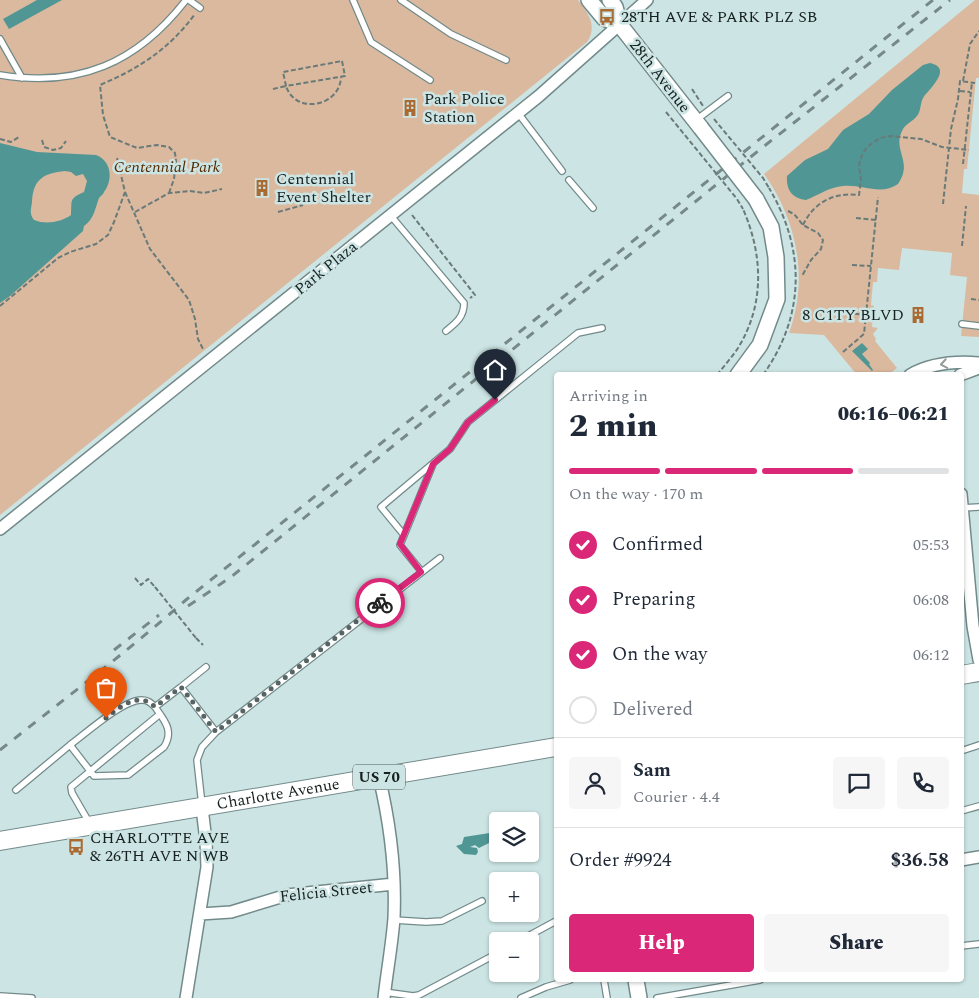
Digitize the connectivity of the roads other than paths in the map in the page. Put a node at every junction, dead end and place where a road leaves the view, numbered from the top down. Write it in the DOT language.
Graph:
graph roads {
  1 [pos="188,0"];
  2 [pos="353,0"];
  3 [pos="401,0"];
  4 [pos="589,0"];
  5 [pos="610,0"];
  6 [pos="647,0"];
  7 [pos="200,8"];
  8 [pos="620,25"];
  9 [pos="0,39"];
  10 [pos="506,60"];
  11 [pos="0,75"];
  12 [pos="22,78"];
  13 [pos="430,80"];
  14 [pos="728,96"];
  15 [pos="518,113"];
  16 [pos="698,124"];
  17 [pos="562,171"];
  18 [pos="570,180"];
  19 [pos="593,208"];
  20 [pos="391,216"];
  21 [pos="962,324"];
  22 [pos="979,326"];
  23 [pos="602,328"];
  24 [pos="446,331"];
  25 [pos="979,364"];
  26 [pos="979,368"];
  27 [pos="740,372"];
  28 [pos="918,372"];
  29 [pos="964,374"];
  30 [pos="433,464"];
  31 [pos="964,507"];
  32 [pos="979,507"];
  33 [pos="0,529"];
  34 [pos="964,529"];
  35 [pos="404,535"];
  36 [pos="440,558"];
  37 [pos="421,572"];
  38 [pos="979,660"];
  39 [pos="206,667"];
  40 [pos="979,672"];
  41 [pos="964,674"];
  42 [pos="181,687"];
  43 [pos="155,707"];
  44 [pos="160,714"];
  45 [pos="216,732"];
  46 [pos="979,745"];
  47 [pos="70,746"];
  48 [pos="554,747"];
  49 [pos="964,750"];
  50 [pos="89,771"];
  51 [pos="379,777"];
  52 [pos="16,790"];
  53 [pos="979,806"];
  54 [pos="202,808"];
  55 [pos="964,810"];
  56 [pos="91,826"];
  57 [pos="0,842"];
  58 [pos="979,857"];
  59 [pos="964,860"];
  60 [pos="394,884"];
  61 [pos="482,901"];
  62 [pos="200,914"];
  63 [pos="394,920"];
  64 [pos="554,922"];
  65 [pos="536,932"];
  66 [pos="979,944"];
  67 [pos="964,946"];
  68 [pos="489,958"];
  69 [pos="563,982"];
  70 [pos="604,982"];
  71 [pos="636,982"];
  72 [pos="749,982"];
  73 [pos="384,995"];
  74 [pos="0,996"];
  75 [pos="32,998"];
  76 [pos="186,998"];
  77 [pos="521,998"];
  78 [pos="607,998"];
  79 [pos="639,998"];
  80 [pos="657,998"];
  1 -- 7 [label="lane"];
  1 -- 12 [label="lane"];
  2 -- 13 [label="lane"];
  3 -- 10 [label="lane"];
  4 -- 8 [label="main road"];
  5 -- 8 [label="main road"];
  6 -- 8 [label="street, Park Plaza"];
  8 -- 15 [label="street, Park Plaza"];
  8 -- 16 [label="main road, 28th Avenue"];
  9 -- 12 [label="lane"];
  11 -- 12 [label="lane"];
  14 -- 16 [label="lane"];
  15 -- 17 [label="lane"];
  15 -- 20 [label="street, Park Plaza"];
  16 -- 27 [label="main road, 28th Avenue, bridge"];
  18 -- 19 [label="lane"];
  20 -- 24 [label="lane"];
  20 -- 33 [label="street, Park Plaza"];
  21 -- 22 [label="lane"];
  23 -- 30 [label="lane"];
  25 -- 28 [label="street, one-way"];
  26 -- 29 [label="street"];
  30 -- 35 [label="lane"];
  30 -- 35 [label="lane"];
  31 -- 32 [label="lane"];
  34 -- 38 [label="street"];
  35 -- 37 [label="lane"];
  36 -- 37 [label="lane"];
  37 -- 45 [label="lane"];
  39 -- 42 [label="lane"];
  40 -- 41 [label="main road"];
  42 -- 43 [label="lane"];
  42 -- 45 [label="lane"];
  43 -- 44 [label="lane"];
  43 -- 47 [label="lane"];
  44 -- 50 [label="lane"];
  44 -- 50 [label="lane"];
  45 -- 54 [label="lane"];
  46 -- 49 [label="lane"];
  47 -- 50 [label="lane"];
  47 -- 52 [label="lane"];
  48 -- 51 [label="main road, Charlotte Avenue / US 70"];
  50 -- 56 [label="lane"];
  51 -- 54 [label="main road, Charlotte Avenue / US 70"];
  51 -- 60 [label="street"];
  53 -- 55 [label="lane"];
  54 -- 56 [label="main road, Charlotte Avenue / US 70"];
  54 -- 62 [label="street"];
  56 -- 57 [label="main road, Charlotte Avenue / US 70"];
  58 -- 59 [label="street"];
  60 -- 62 [label="street, Felicia Street"];
  60 -- 63 [label="street"];
  61 -- 63 [label="lane"];
  62 -- 76 [label="street"];
  63 -- 73 [label="street"];
  64 -- 65 [label="lane"];
  66 -- 67 [label="lane"];
  68 -- 73 [label="lane"];
  69 -- 77 [label="lane"];
  70 -- 78 [label="lane"];
  71 -- 79 [label="main road"];
  72 -- 80 [label="lane"];
  74 -- 75 [label="lane"];
}
